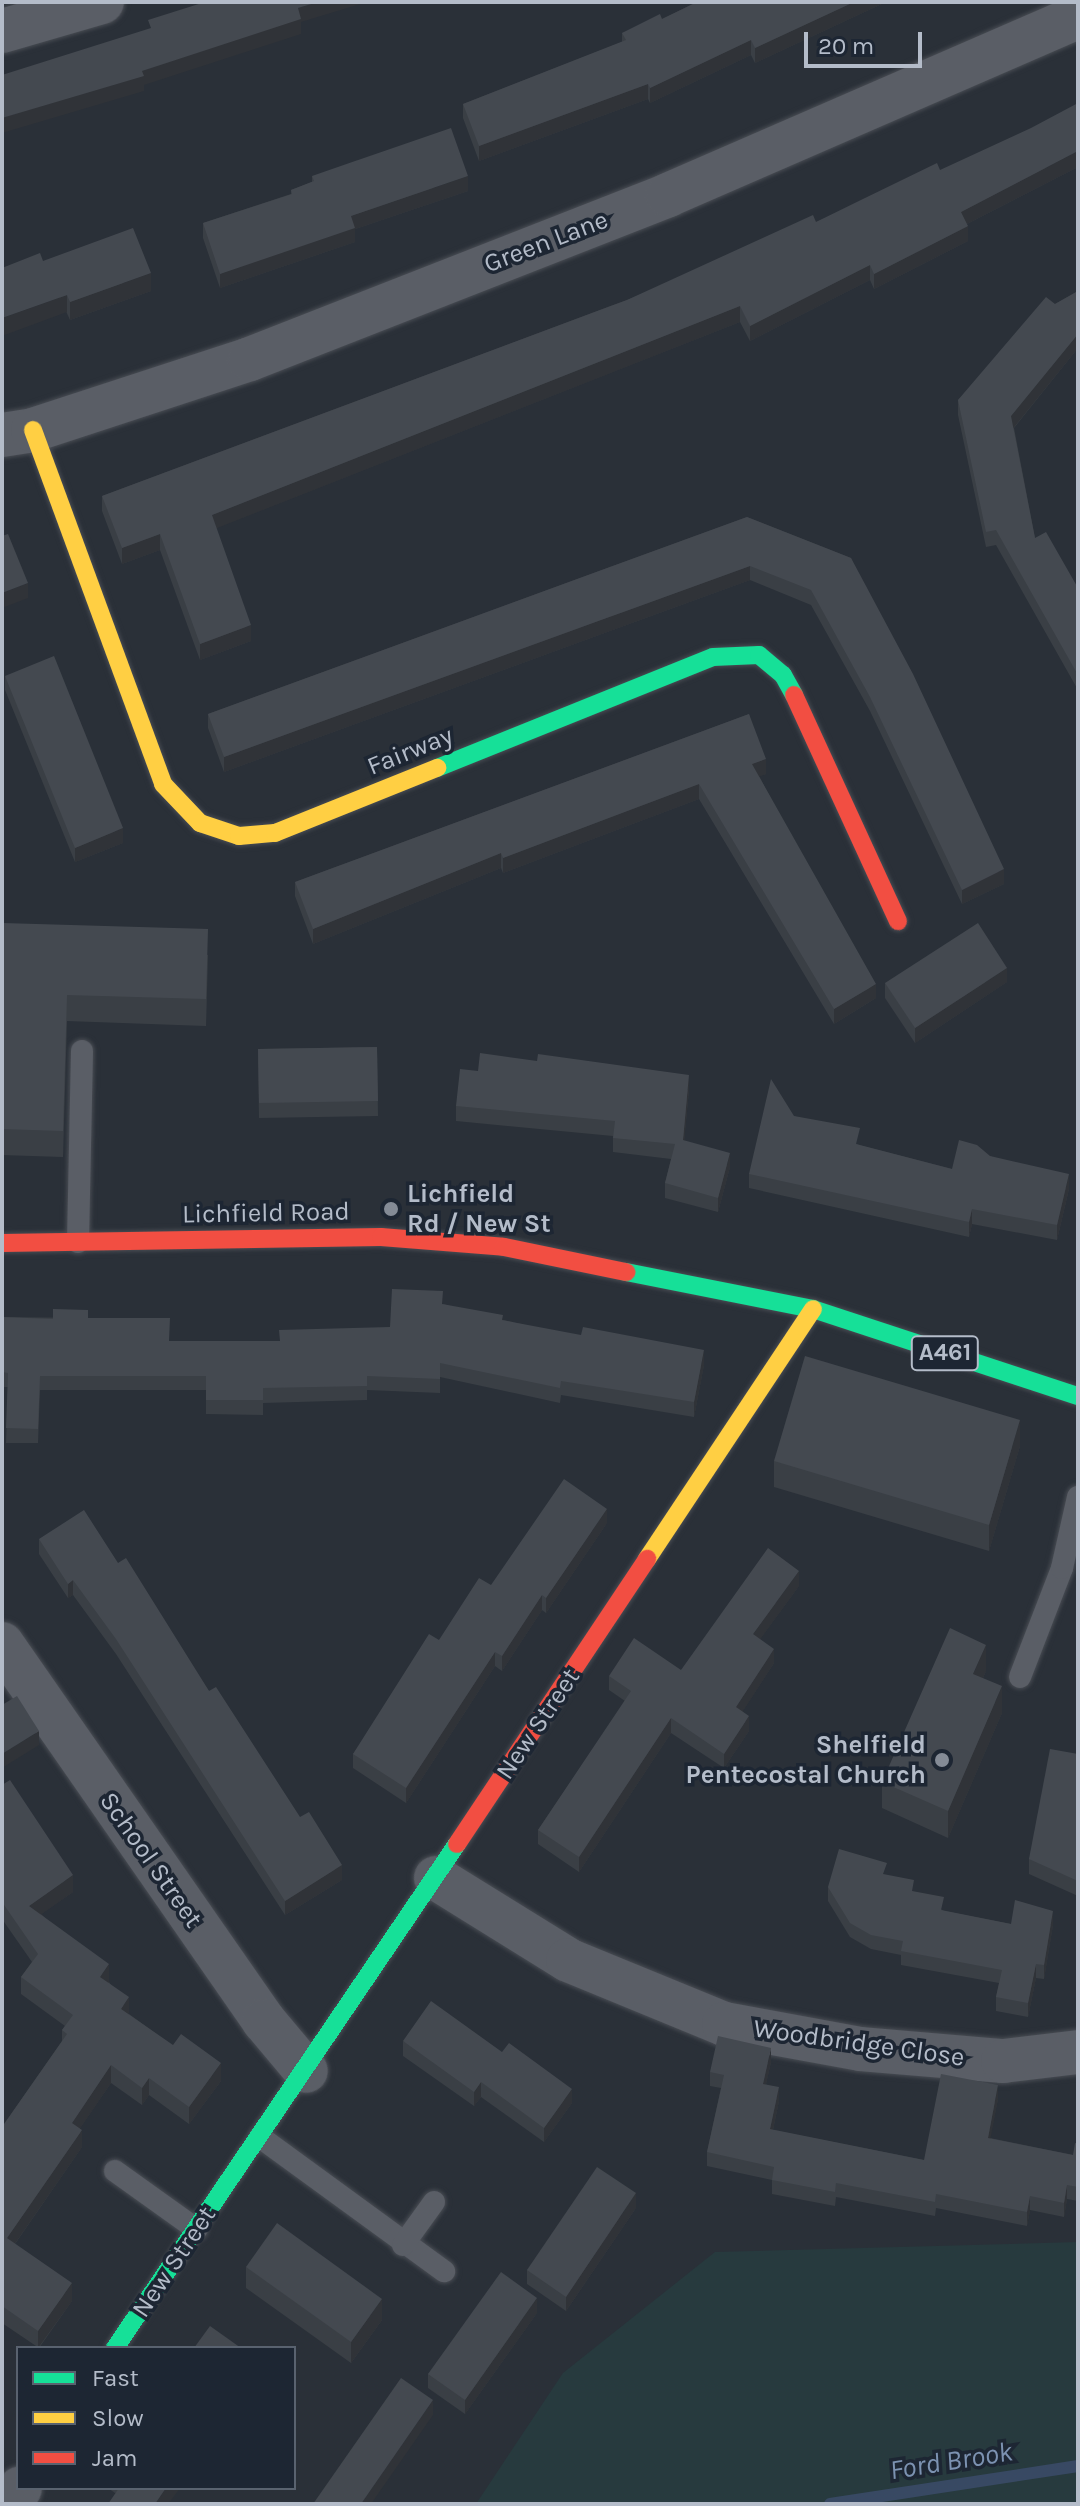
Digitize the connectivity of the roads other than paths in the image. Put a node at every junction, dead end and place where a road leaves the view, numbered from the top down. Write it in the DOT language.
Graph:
graph roads {
  1 [pos="102,2"];
  2 [pos="1055,16"];
  3 [pos="2,31"];
  4 [pos="18,432"];
  5 [pos="898,921"];
  6 [pos="82,1051"];
  7 [pos="78,1242"];
  8 [pos="2,1243"];
  9 [pos="813,1309"];
  10 [pos="1078,1396"];
  11 [pos="1078,1497"];
  12 [pos="2,1644"];
  13 [pos="1020,1677"];
  14 [pos="436,1878"];
  15 [pos="1078,2052"];
  16 [pos="306,2071"];
  17 [pos="260,2137"];
  18 [pos="115,2171"];
  19 [pos="434,2202"];
  20 [pos="196,2229"];
  21 [pos="403,2245"];
  22 [pos="444,2271"];
  23 [pos="116,2346"];
  1 -- 3 [label="street"];
  2 -- 4 [label="street, Green Lane"];
  4 -- 5 [label="main road, Fairway"];
  6 -- 7 [label="lane"];
  7 -- 8 [label="main road, Lichfield Road / A461"];
  7 -- 9 [label="main road, Lichfield Road / A461"];
  9 -- 10 [label="main road, A461"];
  9 -- 14 [label="main road, New Street"];
  11 -- 13 [label="lane"];
  12 -- 16 [label="street, School Street"];
  14 -- 15 [label="street, Woodbridge Close"];
  14 -- 16 [label="main road, New Street"];
  16 -- 17 [label="main road, New Street"];
  17 -- 20 [label="main road, New Street"];
  17 -- 21 [label="lane"];
  18 -- 20 [label="lane"];
  19 -- 21 [label="lane"];
  20 -- 23 [label="main road, New Street"];
  21 -- 22 [label="lane"];
}
